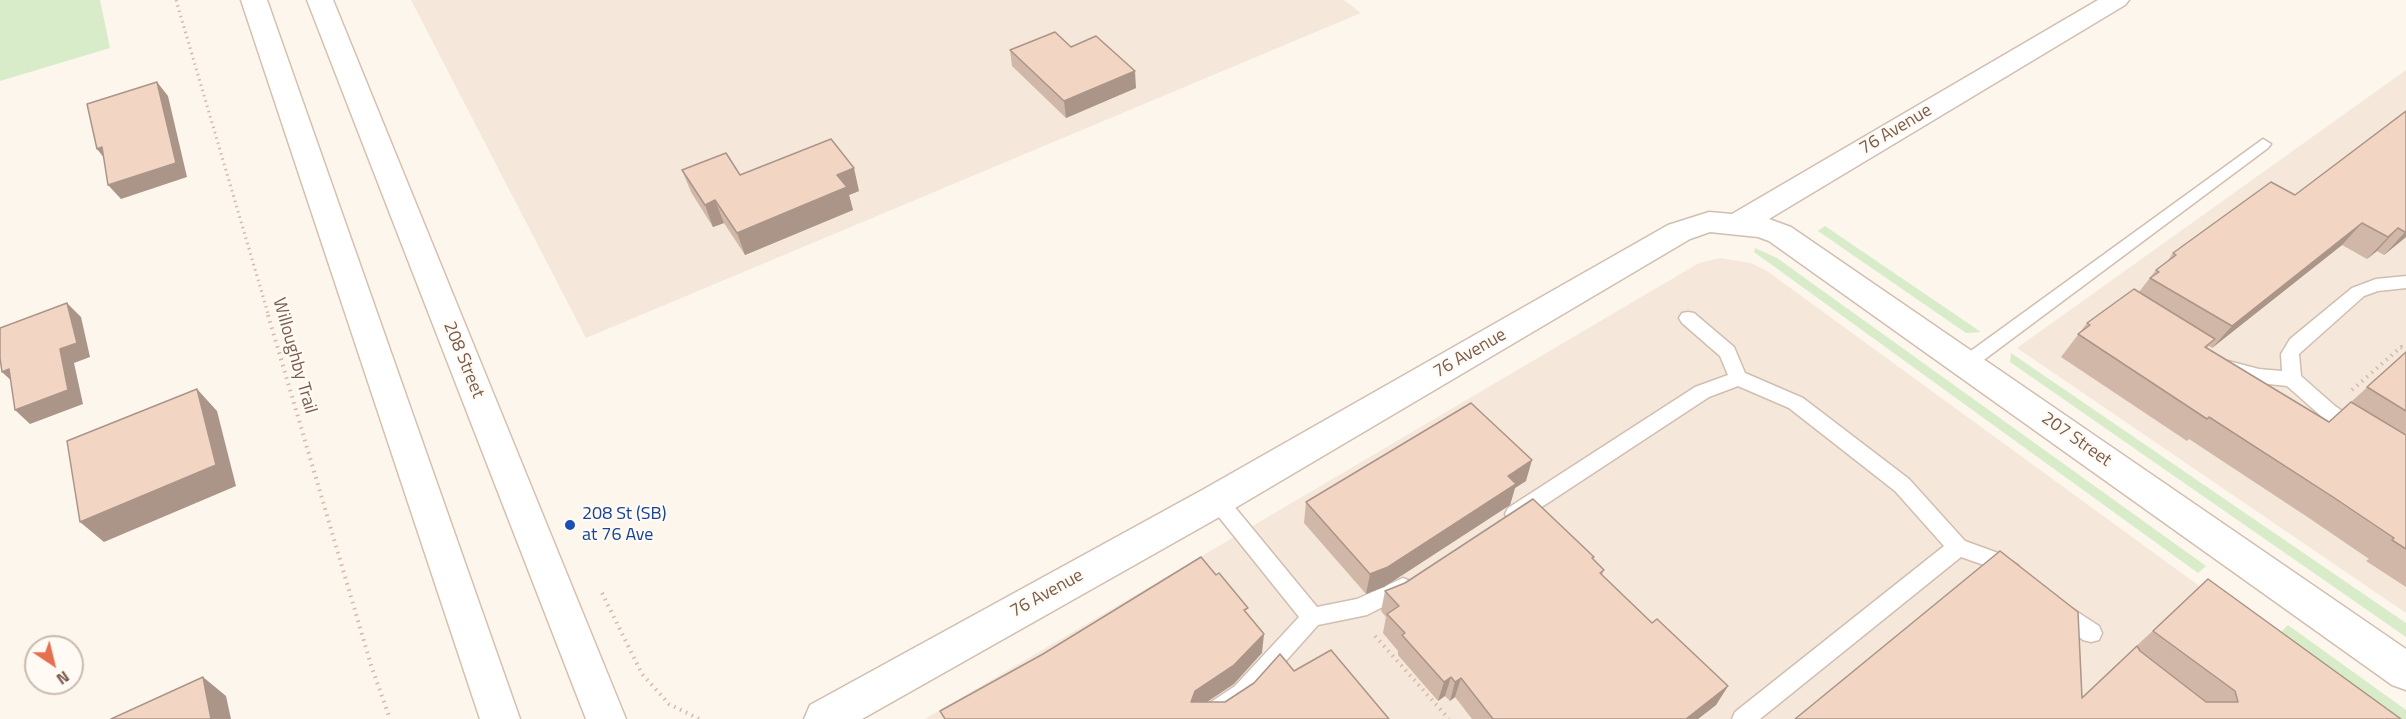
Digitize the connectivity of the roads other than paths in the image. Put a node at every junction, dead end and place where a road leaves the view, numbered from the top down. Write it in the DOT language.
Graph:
graph roads {
  1 [pos="254,0"];
  2 [pos="320,0"];
  3 [pos="2116,0"];
  4 [pos="2263,144"];
  5 [pos="1739,223"];
  6 [pos="2406,282"];
  7 [pos="1688,318"];
  8 [pos="2216,362"];
  9 [pos="1966,363"];
  10 [pos="1738,378"];
  11 [pos="2292,379"];
  12 [pos="2369,438"];
  13 [pos="1216,500"];
  14 [pos="1502,523"];
  15 [pos="1958,547"];
  16 [pos="1422,575"];
  17 [pos="2029,585"];
  18 [pos="2047,599"];
  19 [pos="1312,617"];
  20 [pos="2091,633"];
  21 [pos="2406,672"];
  22 [pos="500,719"];
  23 [pos="606,719"];
  24 [pos="824,719"];
  25 [pos="1204,719"];
  26 [pos="1743,719"];
  1 -- 22 [label="street"];
  2 -- 23 [label="street, 208 Street"];
  3 -- 5 [label="street, 76 Avenue"];
  4 -- 9 [label="lane"];
  5 -- 9 [label="street, 207 Street"];
  5 -- 13 [label="street, 76 Avenue"];
  6 -- 11 [label="lane"];
  7 -- 10 [label="lane"];
  8 -- 11 [label="lane"];
  9 -- 21 [label="street, 207 Street"];
  10 -- 14 [label="lane"];
  10 -- 15 [label="lane"];
  11 -- 12 [label="lane"];
  13 -- 19 [label="lane"];
  13 -- 24 [label="street, 76 Avenue"];
  15 -- 17 [label="lane"];
  15 -- 26 [label="lane"];
  16 -- 19 [label="lane"];
  18 -- 20 [label="lane"];
  19 -- 25 [label="lane"];
}
